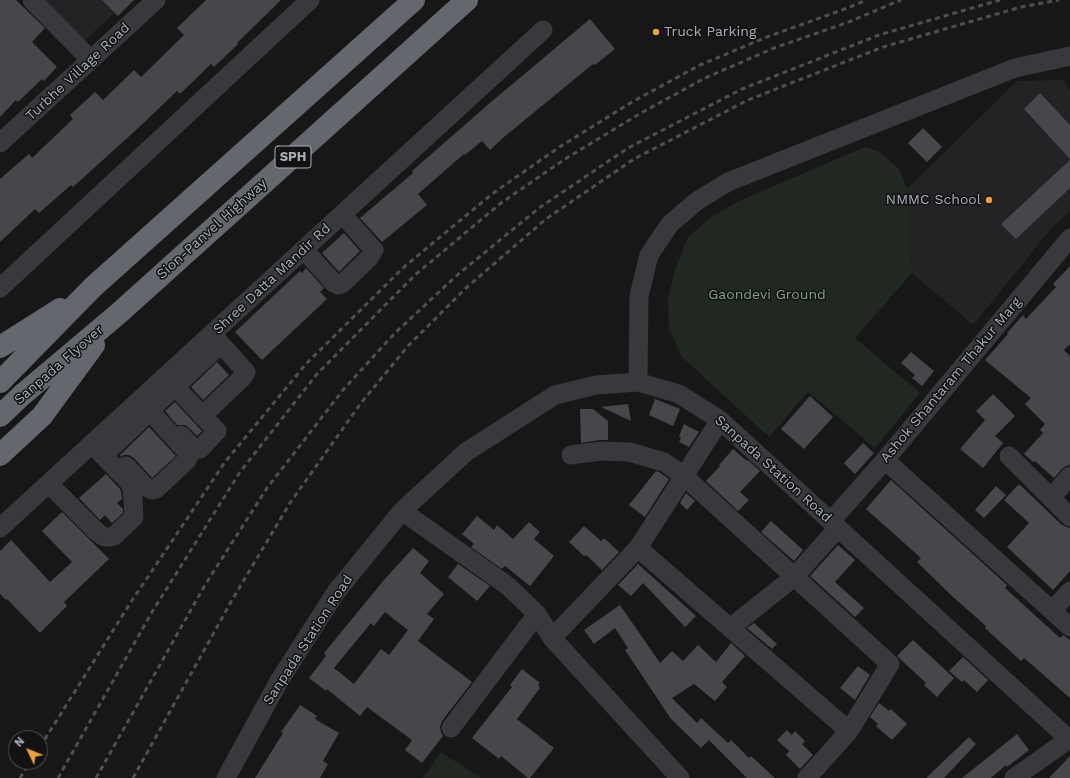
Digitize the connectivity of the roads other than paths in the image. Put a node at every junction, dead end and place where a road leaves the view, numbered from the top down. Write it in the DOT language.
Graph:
graph roads {
  1 [pos="32,0"];
  2 [pos="156,0"];
  3 [pos="310,0"];
  4 [pos="414,0"];
  5 [pos="467,0"];
  6 [pos="543,30"];
  7 [pos="1069,59"];
  8 [pos="91,60"];
  9 [pos="0,143"];
  10 [pos="342,214"];
  11 [pos="1070,238"];
  12 [pos="304,250"];
  13 [pos="0,288"];
  14 [pos="93,288"];
  15 [pos="118,314"];
  16 [pos="216,339"];
  17 [pos="2,342"];
  18 [pos="2,379"];
  19 [pos="170,382"];
  20 [pos="638,382"];
  21 [pos="146,404"];
  22 [pos="0,416"];
  23 [pos="202,416"];
  24 [pos="720,420"];
  25 [pos="100,443"];
  26 [pos="0,455"];
  27 [pos="571,455"];
  28 [pos="1009,456"];
  29 [pos="885,460"];
  30 [pos="684,476"];
  31 [pos="1070,476"];
  32 [pos="49,484"];
  33 [pos="1051,498"];
  34 [pos="402,511"];
  35 [pos="1070,517"];
  36 [pos="835,525"];
  37 [pos="0,528"];
  38 [pos="638,548"];
  39 [pos="794,577"];
  40 [pos="1070,591"];
  41 [pos="1052,611"];
  42 [pos="537,614"];
  43 [pos="1070,627"];
  44 [pos="730,628"];
  45 [pos="552,638"];
  46 [pos="451,728"];
  47 [pos="849,731"];
  48 [pos="1070,739"];
  49 [pos="226,778"];
  50 [pos="680,778"];
  51 [pos="807,778"];
  52 [pos="1014,778"];
  1 -- 8 [label="street"];
  2 -- 8 [label="street, Turbhe Village Road"];
  3 -- 13 [label="street"];
  4 -- 14 [label="highway, SPH"];
  5 -- 15 [label="highway, Sion-Panvel Highway / SPH"];
  6 -- 10 [label="street, Shree Datta Mandir Rd"];
  7 -- 20 [label="street"];
  8 -- 9 [label="street, Turbhe Village Road"];
  10 -- 12 [label="street, Shree Datta Mandir Rd"];
  10 -- 12 [label="street"];
  11 -- 29 [label="street, Ashok Shantaram Thakur Marg"];
  12 -- 16 [label="street, Shree Datta Mandir Rd"];
  14 -- 17 [label="highway"];
  14 -- 18 [label="highway, Sanpada Flyover / SPH"];
  15 -- 22 [label="highway, Sanpada Flyover / SPH"];
  15 -- 26 [label="highway"];
  16 -- 19 [label="street, Shree Datta Mandir Rd"];
  16 -- 23 [label="street"];
  19 -- 21 [label="street, Shree Datta Mandir Rd"];
  19 -- 23 [label="street"];
  20 -- 24 [label="street, Sanpada Station Road"];
  20 -- 34 [label="street, Sanpada Station Road"];
  21 -- 23 [label="street"];
  21 -- 25 [label="street, Shree Datta Mandir Rd"];
  21 -- 25 [label="street"];
  24 -- 30 [label="street"];
  24 -- 36 [label="street, Sanpada Station Road"];
  25 -- 32 [label="street, Shree Datta Mandir Rd"];
  25 -- 32 [label="street"];
  27 -- 30 [label="street"];
  28 -- 33 [label="street"];
  29 -- 36 [label="street, Ashok Shantaram Thakur Marg"];
  29 -- 41 [label="street"];
  30 -- 38 [label="street"];
  30 -- 39 [label="street"];
  31 -- 33 [label="street"];
  32 -- 37 [label="street, Shree Datta Mandir Rd"];
  33 -- 35 [label="street"];
  34 -- 42 [label="street"];
  34 -- 49 [label="street, Sanpada Station Road"];
  36 -- 39 [label="street, Ashok Shantaram Thakur Marg"];
  36 -- 48 [label="street, Sanpada Station Road"];
  38 -- 44 [label="street"];
  38 -- 45 [label="street"];
  39 -- 44 [label="street, Ashok Shantaram Thakur Marg"];
  39 -- 47 [label="street"];
  40 -- 41 [label="street"];
  41 -- 43 [label="street"];
  42 -- 45 [label="street"];
  42 -- 46 [label="street"];
  44 -- 47 [label="street"];
  45 -- 50 [label="street"];
  47 -- 51 [label="street"];
  48 -- 52 [label="street"];
}
